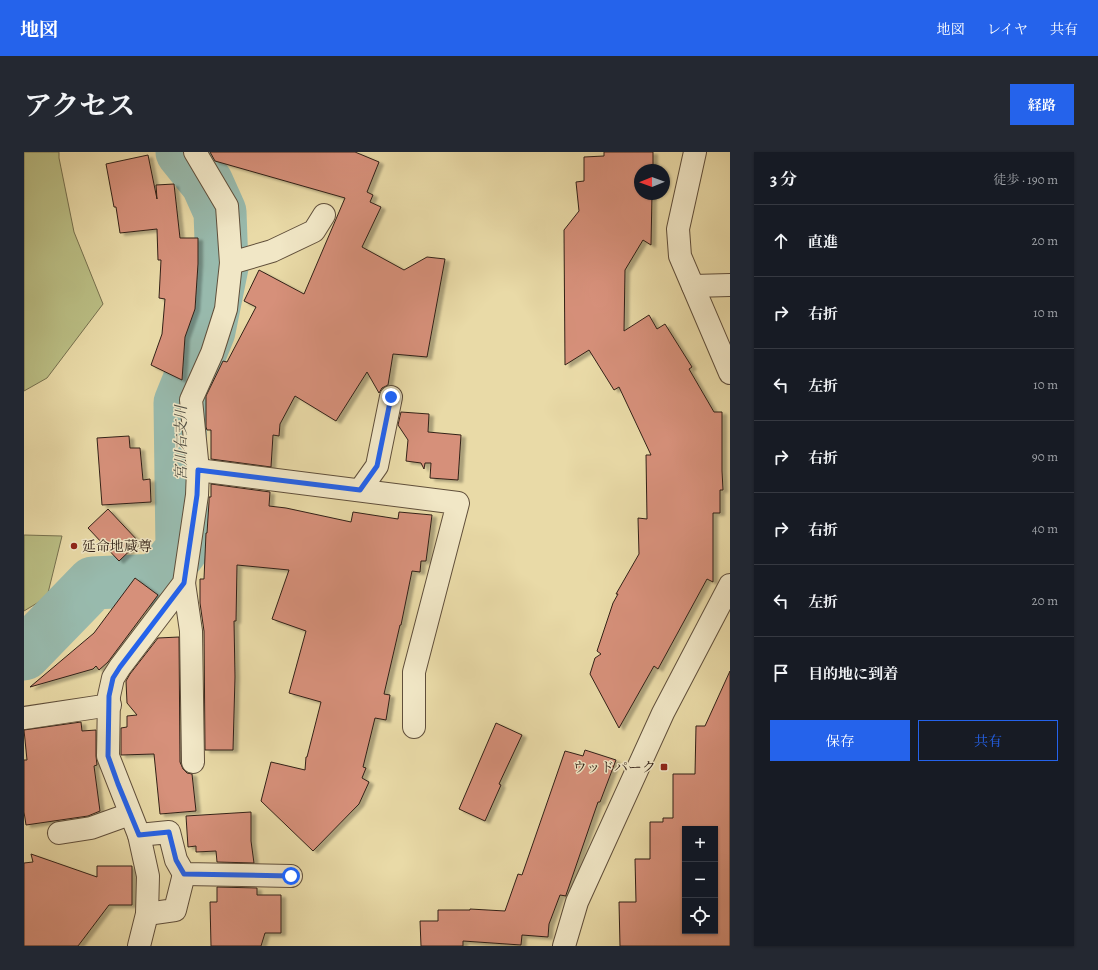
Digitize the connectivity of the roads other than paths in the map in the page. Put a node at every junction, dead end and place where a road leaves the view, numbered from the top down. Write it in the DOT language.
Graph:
graph roads {
  1 [pos="195,152"];
  2 [pos="695,152"];
  3 [pos="324,215"];
  4 [pos="231,263"];
  5 [pos="730,285"];
  6 [pos="693,286"];
  7 [pos="730,373"];
  8 [pos="391,397"];
  9 [pos="198,470"];
  10 [pos="360,490"];
  11 [pos="184,583"];
  12 [pos="730,586"];
  13 [pos="110,705"];
  14 [pos="24,718"];
  15 [pos="414,727"];
  16 [pos="193,762"];
  17 [pos="130,814"];
  18 [pos="59,833"];
  19 [pos="139,835"];
  20 [pos="184,874"];
  21 [pos="291,876"];
  22 [pos="148,914"];
  23 [pos="139,946"];
  24 [pos="564,946"];
  1 -- 4 [label="street"];
  2 -- 6 [label="street"];
  3 -- 4 [label="street"];
  4 -- 9 [label="street"];
  5 -- 6 [label="street"];
  6 -- 7 [label="street"];
  8 -- 10 [label="street"];
  9 -- 10 [label="street"];
  9 -- 11 [label="street"];
  10 -- 15 [label="street"];
  11 -- 13 [label="street"];
  11 -- 16 [label="street"];
  12 -- 24 [label="street"];
  13 -- 14 [label="street"];
  13 -- 17 [label="street"];
  17 -- 18 [label="street"];
  17 -- 19 [label="street"];
  19 -- 20 [label="street"];
  19 -- 22 [label="street"];
  20 -- 21 [label="street"];
  20 -- 22 [label="street"];
  22 -- 23 [label="street"];
}
